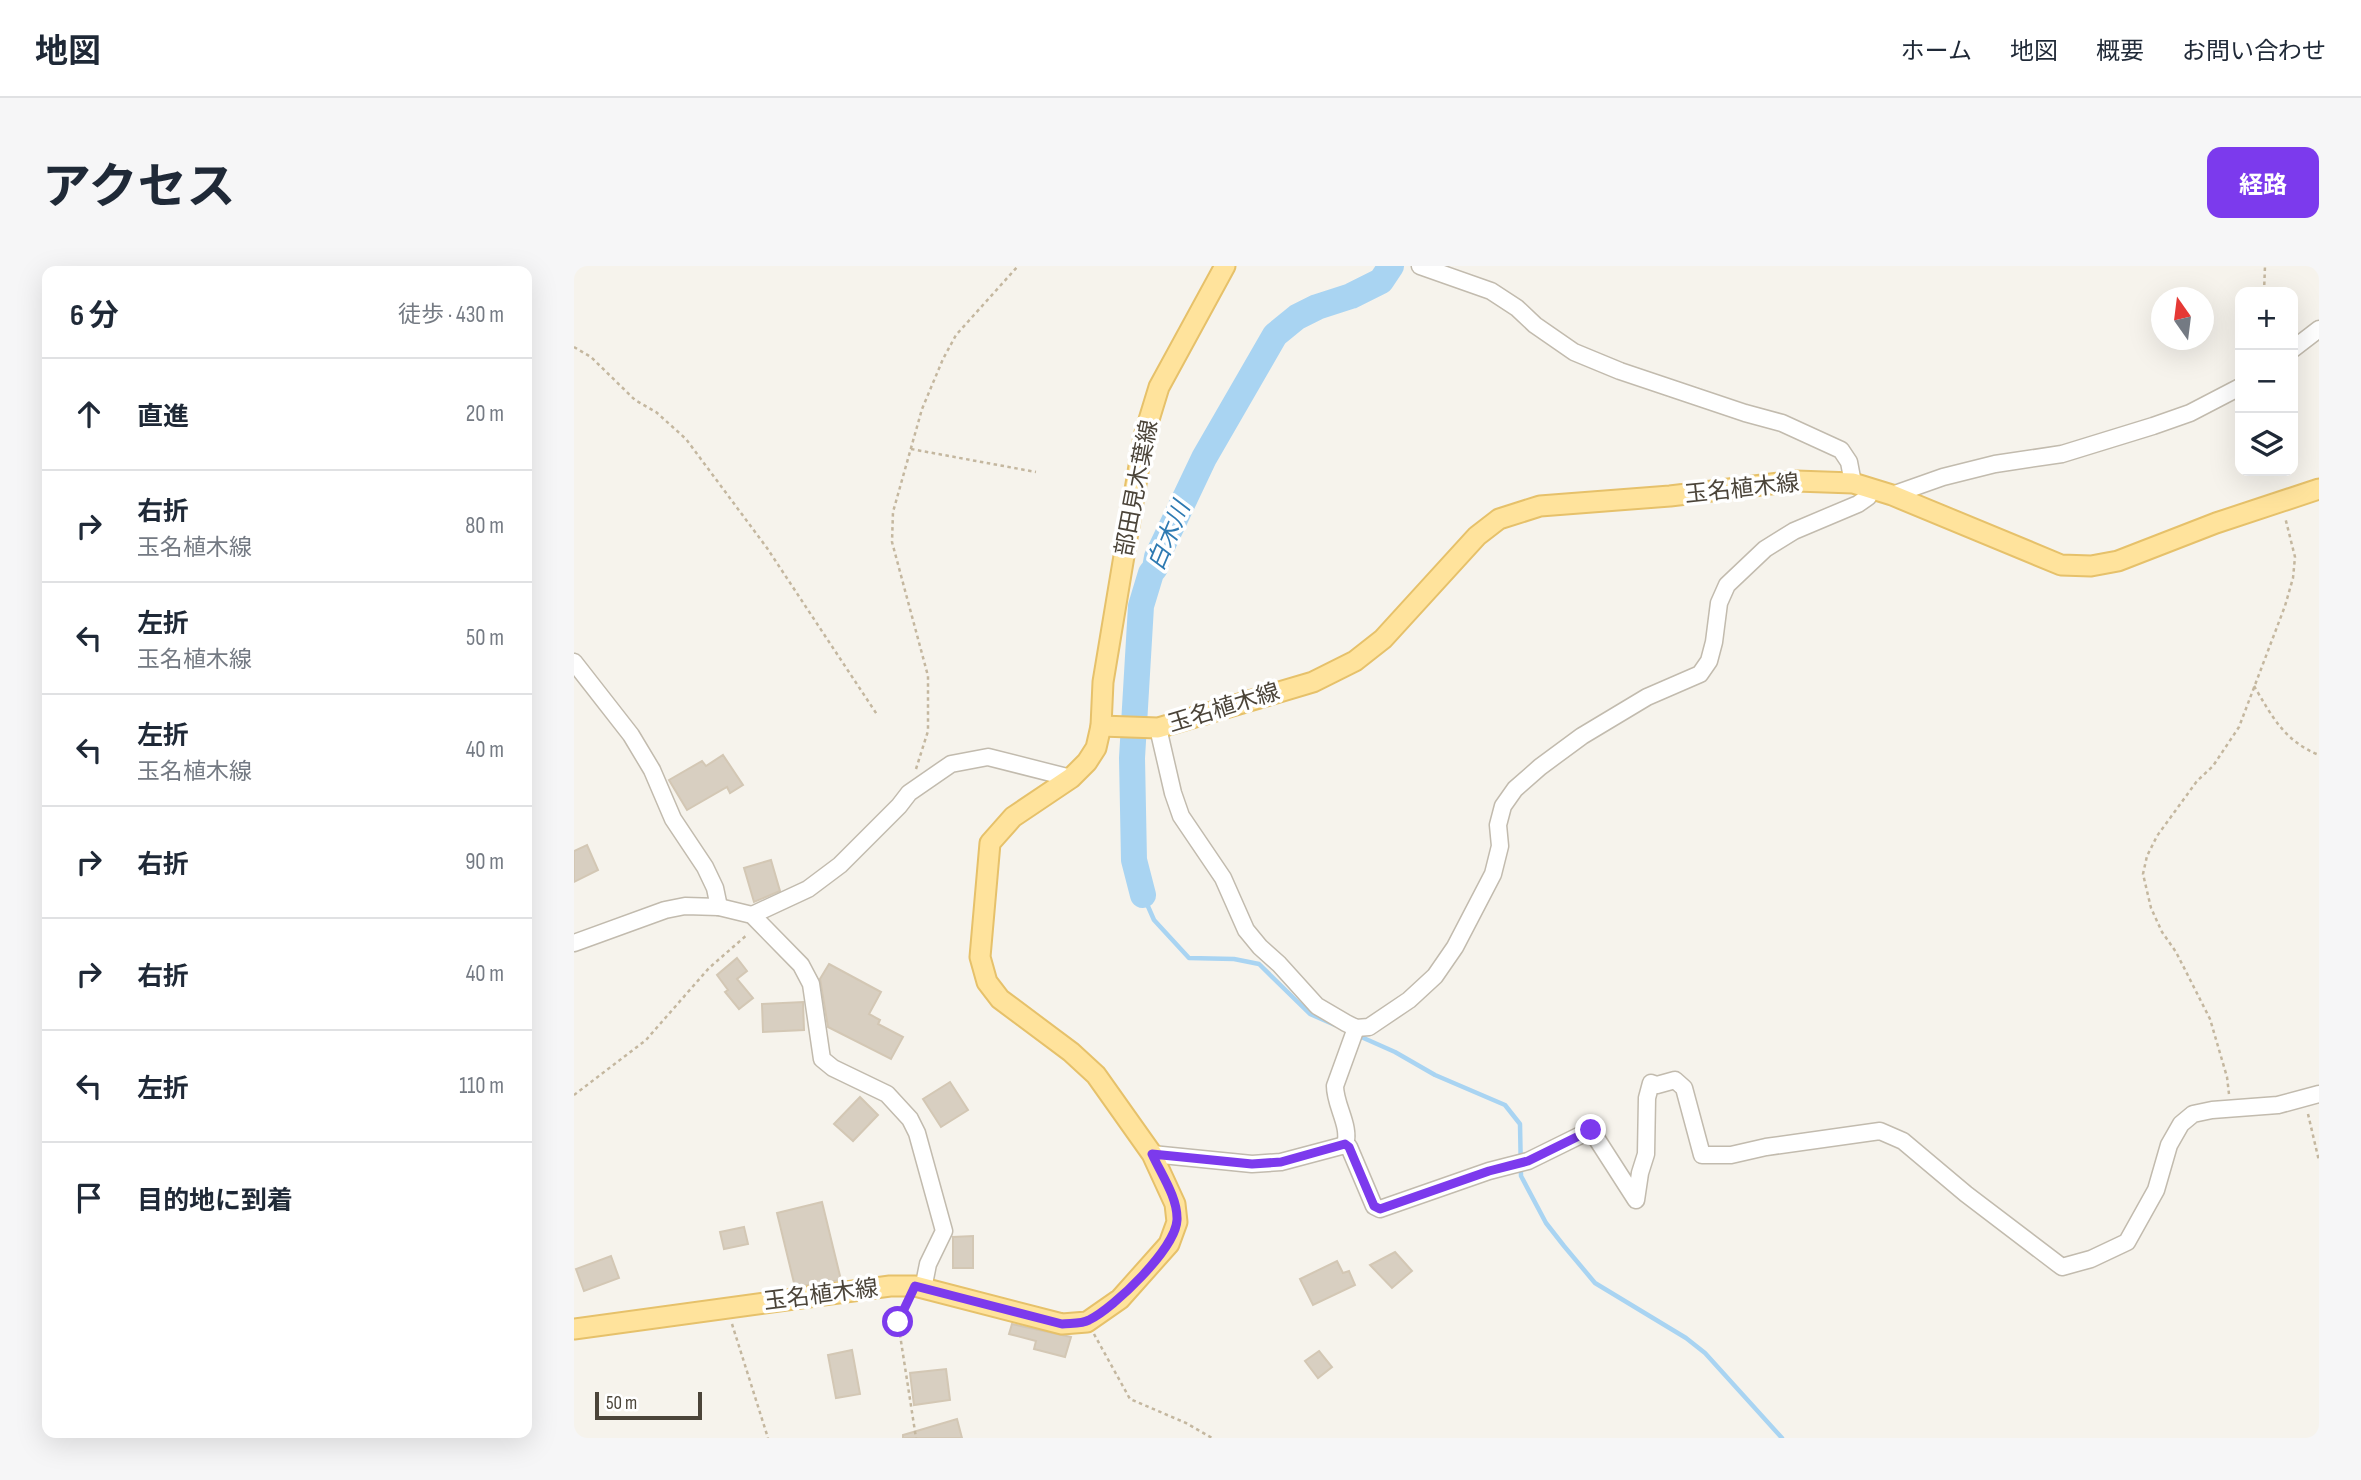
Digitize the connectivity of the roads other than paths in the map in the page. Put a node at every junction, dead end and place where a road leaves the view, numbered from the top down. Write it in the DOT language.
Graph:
graph roads {
  1 [pos="1225,266"];
  2 [pos="1420,266"];
  3 [pos="2319,330"];
  4 [pos="2298,345"];
  5 [pos="2235,390"];
  6 [pos="1863,486"];
  7 [pos="2319,489"];
  8 [pos="1892,495"];
  9 [pos="574,662"];
  10 [pos="1101,726"];
  11 [pos="1153,727"];
  12 [pos="1071,778"];
  13 [pos="719,907"];
  14 [pos="756,919"];
  15 [pos="574,943"];
  16 [pos="1353,1035"];
  17 [pos="2312,1096"];
  18 [pos="1345,1144"];
  19 [pos="1152,1154"];
  20 [pos="919,1288"];
  21 [pos="574,1329"];
  1 -- 10 [label="main road, 部田見木葉線"];
  2 -- 6 [label="street"];
  3 -- 4 [label="street"];
  5 -- 8 [label="street"];
  6 -- 8 [label="main road, 玉名植木線"];
  6 -- 11 [label="main road, 玉名植木線"];
  6 -- 16 [label="street"];
  7 -- 8 [label="main road, 玉名植木線"];
  9 -- 13 [label="street"];
  10 -- 11 [label="main road, 玉名植木線"];
  10 -- 12 [label="main road"];
  11 -- 16 [label="street"];
  12 -- 14 [label="street"];
  12 -- 19 [label="main road"];
  13 -- 14 [label="street"];
  13 -- 15 [label="street"];
  14 -- 20 [label="street"];
  16 -- 18 [label="street"];
  17 -- 18 [label="street"];
  18 -- 19 [label="street"];
  19 -- 20 [label="main road, 玉名植木線"];
  20 -- 21 [label="main road, 玉名植木線"];
}
